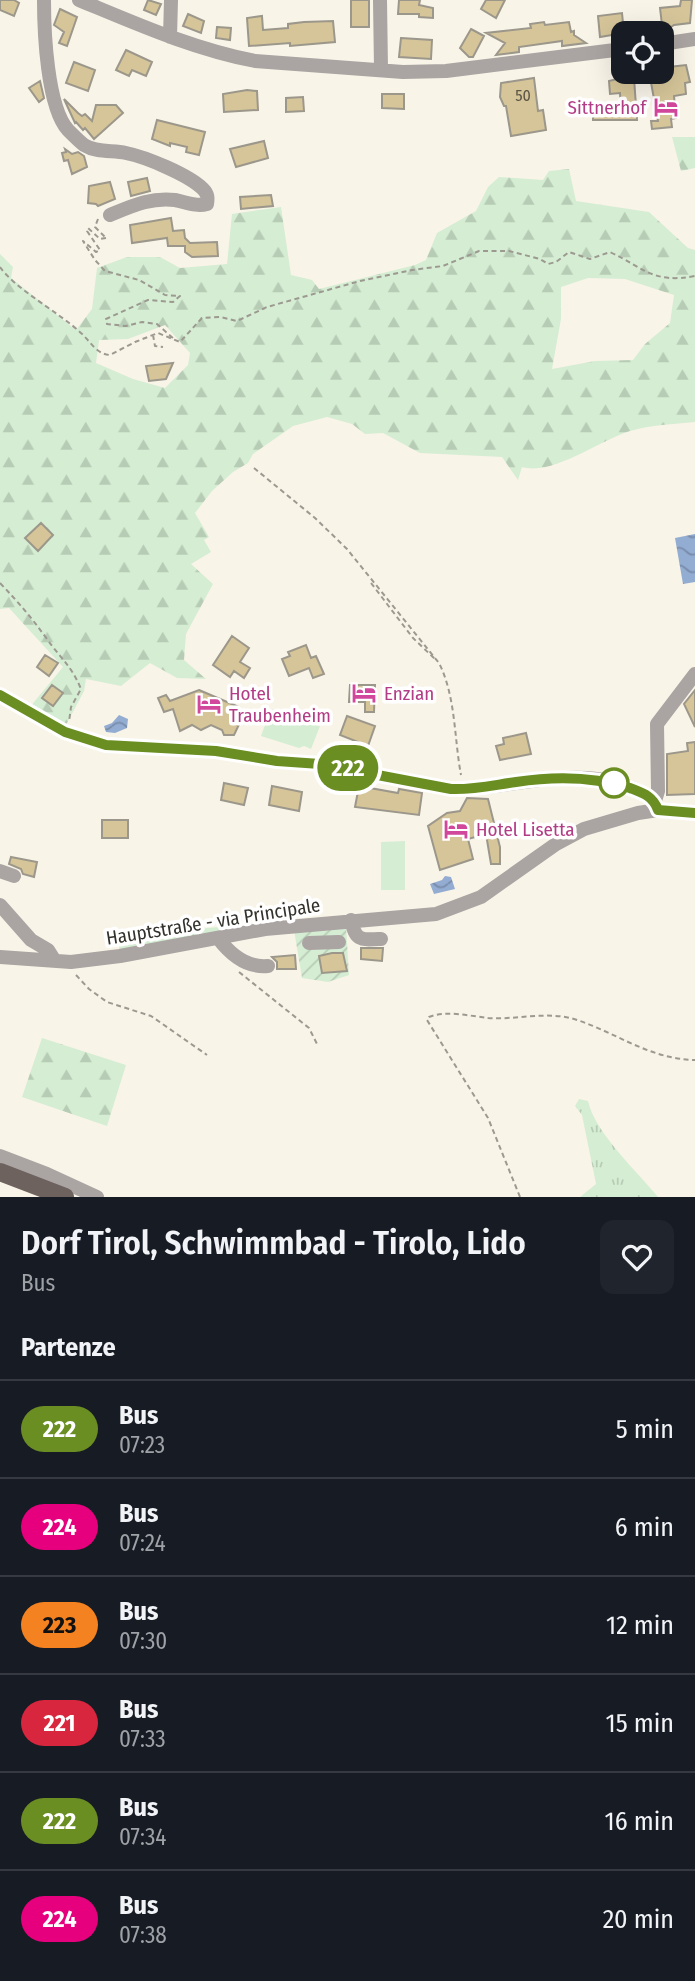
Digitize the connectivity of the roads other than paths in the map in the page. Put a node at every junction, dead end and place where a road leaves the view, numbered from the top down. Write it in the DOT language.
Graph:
graph roads {
  1 [pos="44,0"];
  2 [pos="79,0"];
  3 [pos="171,0"];
  4 [pos="380,0"];
  5 [pos="170,37"];
  6 [pos="695,39"];
  7 [pos="674,42"];
  8 [pos="611,50"];
  9 [pos="381,69"];
  10 [pos="104,216"];
  11 [pos="695,674"];
  12 [pos="0,695"];
  13 [pos="656,806"];
  14 [pos="695,813"];
  15 [pos="0,905"];
  16 [pos="351,920"];
  17 [pos="300,925"];
  18 [pos="218,938"];
  19 [pos="381,939"];
  20 [pos="339,942"];
  21 [pos="0,957"];
  22 [pos="55,961"];
  23 [pos="268,966"];
  24 [pos="0,1156"];
  25 [pos="0,1172"];
  26 [pos="65,1197"];
  27 [pos="97,1197"];
  1 -- 10 [label="street"];
  2 -- 5 [label="street"];
  3 -- 5 [label="street"];
  4 -- 9 [label="street"];
  5 -- 9 [label="street"];
  6 -- 7 [label="street"];
  8 -- 9 [label="street"];
  11 -- 13 [label="street"];
  12 -- 13 [label="street"];
  13 -- 14 [label="street"];
  13 -- 16 [label="street, Hauptstraße - via Principale"];
  15 -- 22 [label="street"];
  16 -- 17 [label="street, Hauptstraße - via Principale"];
  16 -- 19 [label="street"];
  17 -- 18 [label="street, Hauptstraße - via Principale"];
  17 -- 20 [label="street"];
  18 -- 22 [label="street, Hauptstraße - via Principale"];
  18 -- 23 [label="street"];
  21 -- 22 [label="street, Hauptstraße - via Principale"];
  24 -- 27 [label="street"];
  25 -- 26 [label="main road"];
}
